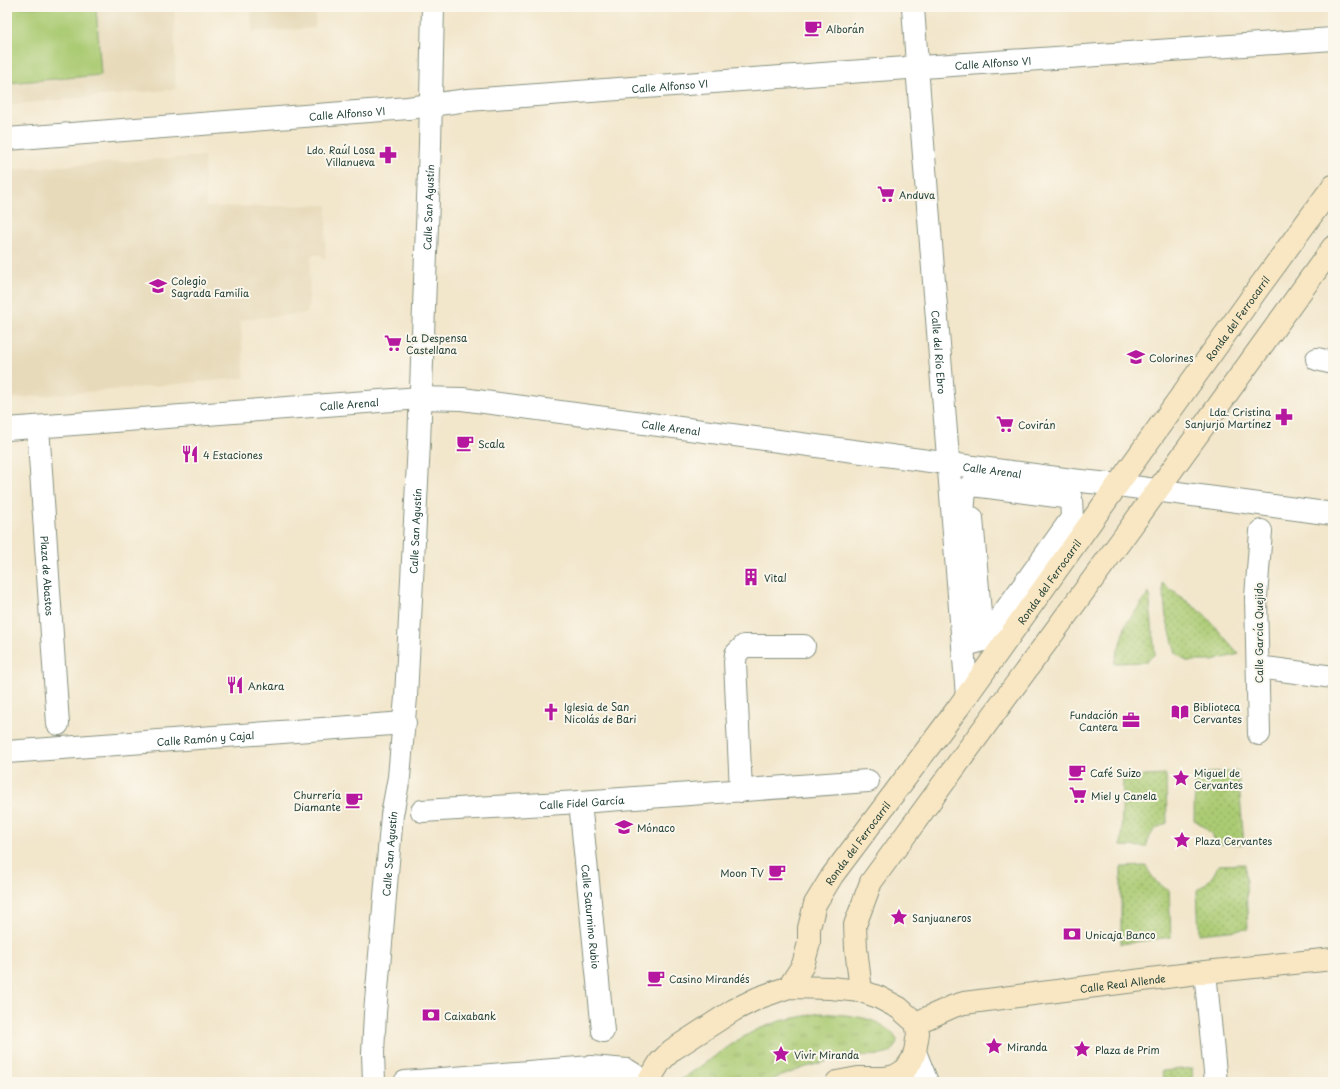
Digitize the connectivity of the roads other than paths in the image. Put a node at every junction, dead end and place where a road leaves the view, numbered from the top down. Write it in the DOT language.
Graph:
graph roads {
  1 [pos="433,7"];
  2 [pos="913,7"];
  3 [pos="1333,39"];
  4 [pos="917,67"];
  5 [pos="431,104"];
  6 [pos="7,139"];
  7 [pos="1333,186"];
  8 [pos="1333,247"];
  9 [pos="420,398"];
  10 [pos="38,427"];
  11 [pos="7,429"];
  12 [pos="948,463"];
  13 [pos="1118,484"];
  14 [pos="1156,490"];
  15 [pos="1333,514"];
  16 [pos="1072,518"];
  17 [pos="1261,531"];
  18 [pos="804,646"];
  19 [pos="1258,667"];
  20 [pos="1333,678"];
  21 [pos="967,696"];
  22 [pos="405,723"];
  23 [pos="58,724"];
  24 [pos="1259,734"];
  25 [pos="7,752"];
  26 [pos="868,781"];
  27 [pos="741,791"];
  28 [pos="580,802"];
  29 [pos="422,812"];
  30 [pos="1333,959"];
  31 [pos="1205,972"];
  32 [pos="789,987"];
  33 [pos="861,991"];
  34 [pos="916,1023"];
  35 [pos="603,1031"];
  36 [pos="915,1052"];
  37 [pos="374,1082"];
  38 [pos="408,1082"];
  39 [pos="647,1082"];
  40 [pos="837,1082"];
  41 [pos="927,1082"];
  42 [pos="1216,1082"];
  1 -- 5 [label="street, Calle San Agustín"];
  2 -- 4 [label="street, Calle del Río Ebro"];
  3 -- 4 [label="street, Calle Alfonso VI"];
  4 -- 5 [label="street, Calle Alfonso VI"];
  4 -- 12 [label="street, Calle del Río Ebro"];
  5 -- 6 [label="street, Calle Alfonso VI"];
  5 -- 9 [label="street, Calle San Agustín"];
  7 -- 13 [label="main road, Ronda del Ferrocarril"];
  8 -- 14 [label="main road"];
  9 -- 10 [label="street, Calle Arenal"];
  9 -- 12 [label="street, Calle Arenal"];
  9 -- 22 [label="street, Calle San Agustín"];
  10 -- 11 [label="street, Calle Arenal"];
  10 -- 23 [label="street, Plaza de Abastos"];
  12 -- 13 [label="street, Calle Arenal"];
  12 -- 21 [label="street, Calle del Río Ebro"];
  13 -- 14 [label="street, Calle Arenal"];
  13 -- 21 [label="main road, Ronda del Ferrocarril"];
  14 -- 15 [label="street, Calle Arenal"];
  14 -- 33 [label="main road"];
  16 -- 16 [label="street"];
  17 -- 19 [label="street, Calle García Quejido"];
  18 -- 27 [label="street"];
  19 -- 20 [label="street"];
  19 -- 24 [label="street, Calle García Quejido"];
  21 -- 32 [label="main road, Ronda del Ferrocarril"];
  22 -- 25 [label="street, Calle Ramón y Cajal"];
  22 -- 37 [label="street, Calle San Agustín"];
  26 -- 27 [label="street, Calle Fidel García"];
  27 -- 28 [label="street, Calle Fidel García"];
  28 -- 29 [label="street, Calle Fidel García"];
  28 -- 35 [label="street, Calle Saturnino Rubio"];
  30 -- 31 [label="main road, Calle Real Allende"];
  31 -- 34 [label="main road, Calle Real Allende"];
  31 -- 42 [label="street"];
  32 -- 33 [label="main road"];
  32 -- 39 [label="main road"];
  33 -- 34 [label="main road"];
  34 -- 36 [label="main road"];
  36 -- 40 [label="main road"];
  36 -- 41 [label="street"];
  38 -- 39 [label="street"];
}
